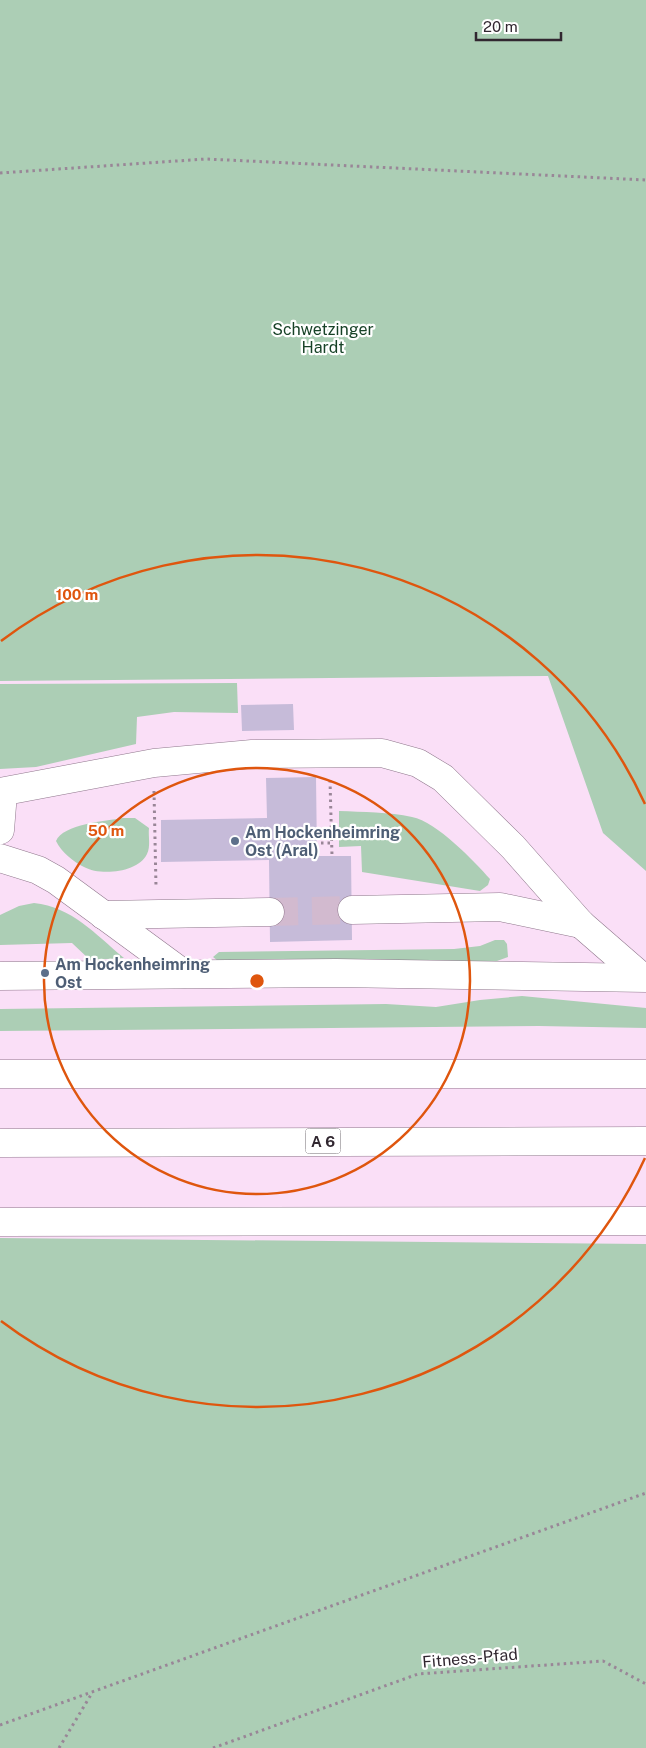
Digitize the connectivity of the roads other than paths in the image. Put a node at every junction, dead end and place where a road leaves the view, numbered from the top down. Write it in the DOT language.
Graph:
graph roads {
  1 [pos="2,793"];
  2 [pos="0,830"];
  3 [pos="0,858"];
  4 [pos="352,910"];
  5 [pos="270,912"];
  6 [pos="103,915"];
  7 [pos="581,924"];
  8 [pos="184,974"];
  9 [pos="0,976"];
  10 [pos="644,978"];
  11 [pos="0,1074"];
  12 [pos="646,1074"];
  13 [pos="646,1141"];
  14 [pos="0,1143"];
  15 [pos="646,1221"];
  16 [pos="0,1222"];
  1 -- 2 [label="main road"];
  1 -- 7 [label="main road"];
  3 -- 6 [label="main road"];
  4 -- 7 [label="main road"];
  5 -- 6 [label="main road"];
  6 -- 8 [label="main road"];
  7 -- 10 [label="main road"];
  8 -- 9 [label="main road"];
  8 -- 10 [label="main road"];
  11 -- 12 [label="main road"];
  13 -- 14 [label="main road, A 6"];
  15 -- 16 [label="main road"];
}
